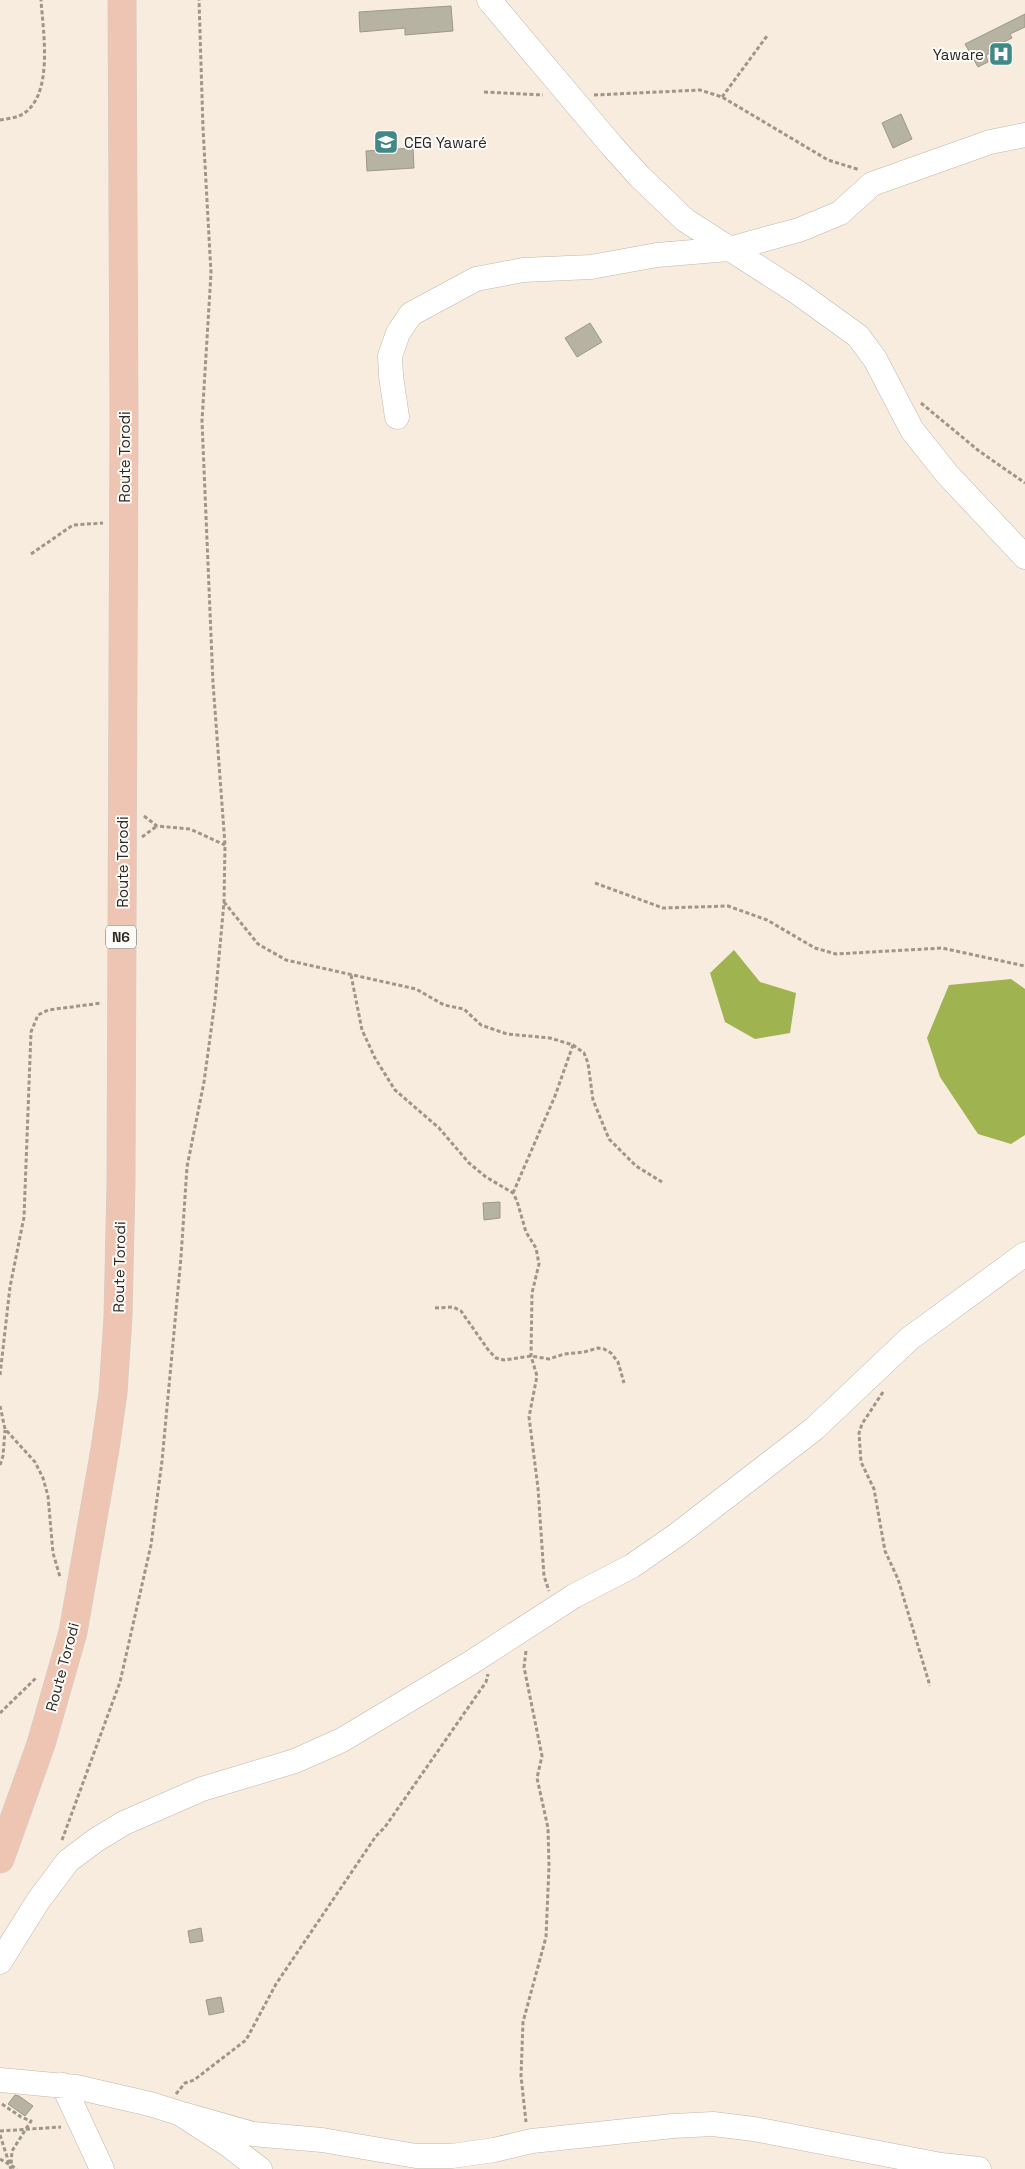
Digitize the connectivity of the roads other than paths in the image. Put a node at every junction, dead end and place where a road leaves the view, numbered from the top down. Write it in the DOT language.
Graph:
graph roads {
  1 [pos="122,0"];
  2 [pos="490,0"];
  3 [pos="1025,135"];
  4 [pos="729,249"];
  5 [pos="397,416"];
  6 [pos="1025,557"];
  7 [pos="1025,1254"];
  8 [pos="0,1859"];
  9 [pos="0,1962"];
  10 [pos="0,2080"];
  11 [pos="64,2085"];
  12 [pos="179,2113"];
  13 [pos="102,2169"];
  14 [pos="260,2169"];
  15 [pos="979,2169"];
  1 -- 8 [label="main road, Route Torodi / N6"];
  2 -- 4 [label="street"];
  3 -- 4 [label="street"];
  4 -- 5 [label="street"];
  4 -- 6 [label="street"];
  7 -- 9 [label="street"];
  10 -- 11 [label="street"];
  11 -- 12 [label="street"];
  11 -- 13 [label="street"];
  12 -- 14 [label="street"];
  12 -- 15 [label="street"];
}
